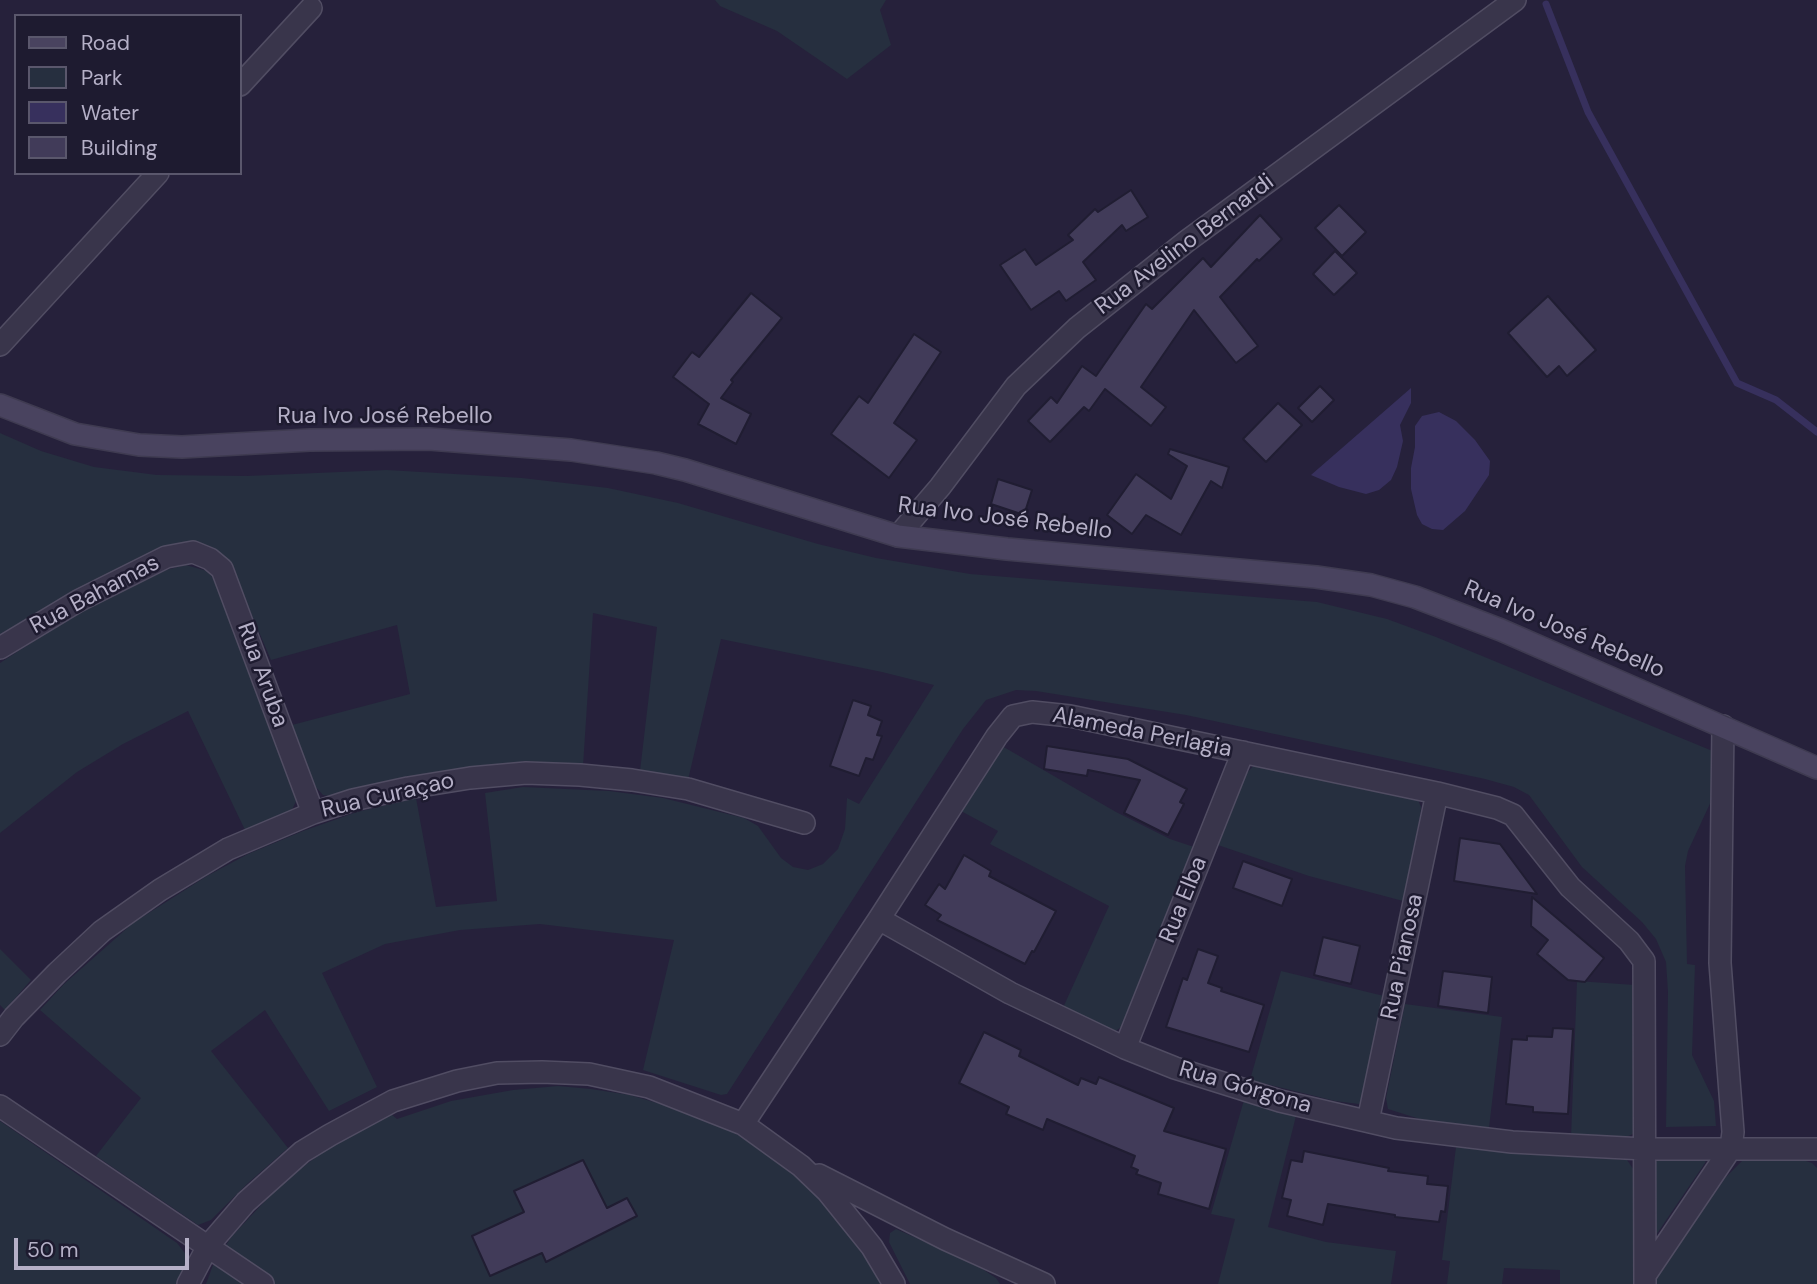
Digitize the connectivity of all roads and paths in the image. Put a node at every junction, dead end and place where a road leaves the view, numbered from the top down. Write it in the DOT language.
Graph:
graph roads {
  1 [pos="1515,0"];
  2 [pos="311,8"];
  3 [pos="242,83"];
  4 [pos="157,175"];
  5 [pos="0,345"];
  6 [pos="0,405"];
  7 [pos="898,536"];
  8 [pos="193,552"];
  9 [pos="0,648"];
  10 [pos="1723,726"];
  11 [pos="1243,752"];
  12 [pos="1817,768"];
  13 [pos="1437,793"];
  14 [pos="313,813"];
  15 [pos="804,823"];
  16 [pos="879,919"];
  17 [pos="0,1035"];
  18 [pos="1125,1048"];
  19 [pos="0,1106"];
  20 [pos="1368,1121"];
  21 [pos="743,1124"];
  22 [pos="1731,1148"];
  23 [pos="1644,1149"];
  24 [pos="1817,1149"];
  25 [pos="801,1166"];
  26 [pos="208,1246"];
  27 [pos="1645,1279"];
  28 [pos="1021,1280"];
  29 [pos="188,1284"];
  30 [pos="263,1284"];
  31 [pos="894,1284"];
  32 [pos="1044,1284"];
  1 -- 7 [label="street, Rua Avelino Bernardi"];
  2 -- 3 [label="street"];
  4 -- 5 [label="street"];
  6 -- 7 [label="street, Rua Ivo José Rebello"];
  7 -- 10 [label="street, Rua Ivo José Rebello"];
  8 -- 9 [label="street, Rua Bahamas"];
  8 -- 14 [label="street, Rua Aruba"];
  10 -- 12 [label="street, Rua Ivo José Rebello"];
  10 -- 22 [label="street"];
  11 -- 13 [label="street, Alameda Perlagia"];
  11 -- 16 [label="street, Alameda Perlagia"];
  11 -- 18 [label="street, Rua Elba"];
  13 -- 20 [label="street, Rua Pianosa"];
  13 -- 23 [label="street, Alameda Perlagia"];
  14 -- 15 [label="street, Rua Curaçao"];
  14 -- 17 [label="street, Rua Curaçao"];
  16 -- 18 [label="street, Rua Górgona"];
  16 -- 21 [label="street, Alameda Perlagia"];
  18 -- 20 [label="street, Rua Górgona"];
  19 -- 26 [label="street"];
  20 -- 23 [label="street, Rua Górgona"];
  21 -- 25 [label="street"];
  21 -- 26 [label="street"];
  22 -- 23 [label="street, Rua Górgona"];
  22 -- 24 [label="street, Rua Górgona"];
  22 -- 27 [label="street"];
  23 -- 27 [label="street"];
  25 -- 28 [label="street"];
  25 -- 31 [label="street"];
  26 -- 29 [label="street"];
  26 -- 30 [label="street"];
  28 -- 32 [label="street"];
}
